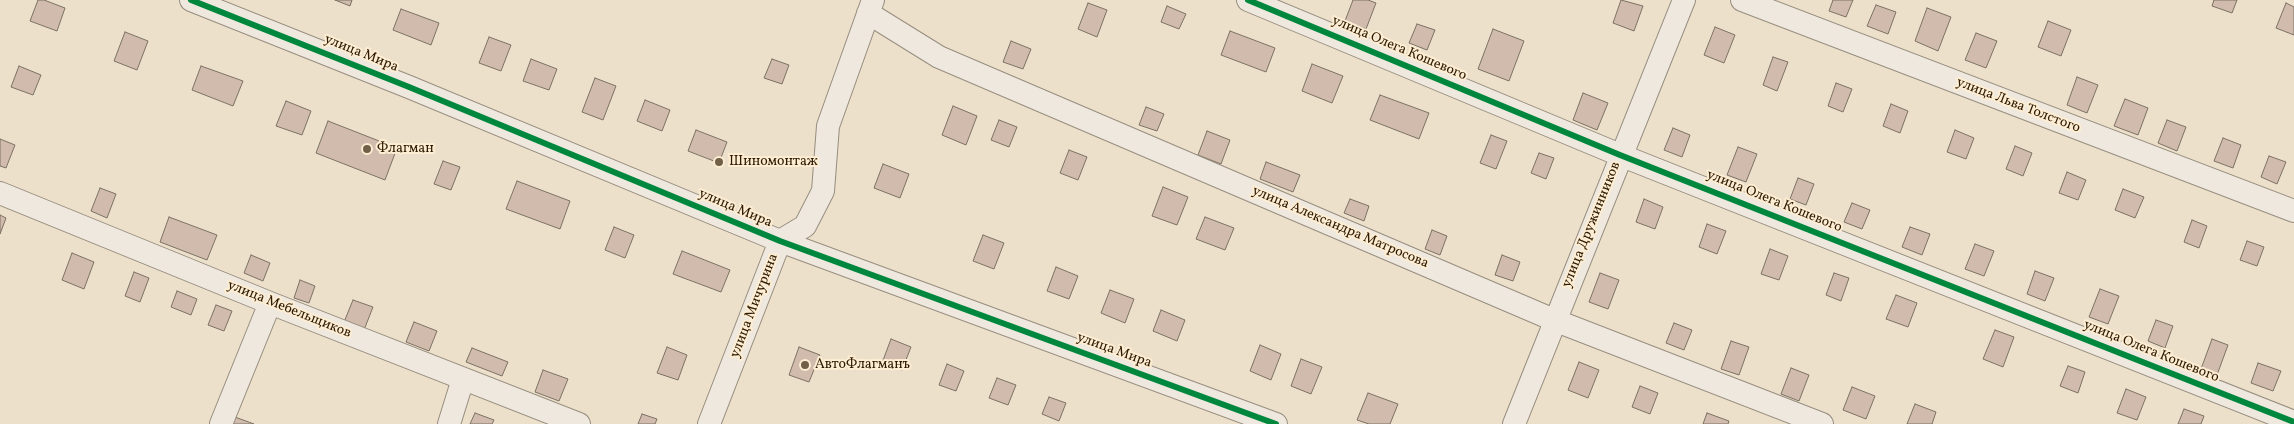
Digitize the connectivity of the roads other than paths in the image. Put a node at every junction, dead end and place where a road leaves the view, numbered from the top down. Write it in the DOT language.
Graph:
graph roads {
  1 [pos="191,0"];
  2 [pos="1248,0"];
  3 [pos="1684,0"];
  4 [pos="1742,0"];
  5 [pos="870,7"];
  6 [pos="1620,155"];
  7 [pos="0,193"];
  8 [pos="2294,211"];
  9 [pos="780,241"];
  10 [pos="270,303"];
  11 [pos="1554,320"];
  12 [pos="463,379"];
  13 [pos="2294,422"];
  14 [pos="221,424"];
  15 [pos="449,424"];
  16 [pos="579,424"];
  17 [pos="709,424"];
  18 [pos="1276,424"];
  19 [pos="1514,424"];
  20 [pos="1822,424"];
  1 -- 9 [label="street, улица Мира"];
  2 -- 6 [label="street, улица Олега Кошевого"];
  3 -- 6 [label="street, улица Дружинников"];
  4 -- 8 [label="street, улица Льва Толстого"];
  5 -- 9 [label="street, улица Мичурина"];
  5 -- 11 [label="street, улица Александра Матросова"];
  6 -- 11 [label="street, улица Дружинников"];
  6 -- 13 [label="street, улица Олега Кошевого"];
  7 -- 10 [label="street, улица Мебельщиков"];
  9 -- 17 [label="street, улица Мичурина"];
  9 -- 18 [label="street, улица Мира"];
  10 -- 12 [label="street, улица Мебельщиков"];
  10 -- 14 [label="street"];
  11 -- 19 [label="street, улица Дружинников"];
  11 -- 20 [label="street, улица Александра Матросова"];
  12 -- 15 [label="street"];
  12 -- 16 [label="street, улица Мебельщиков"];
}
